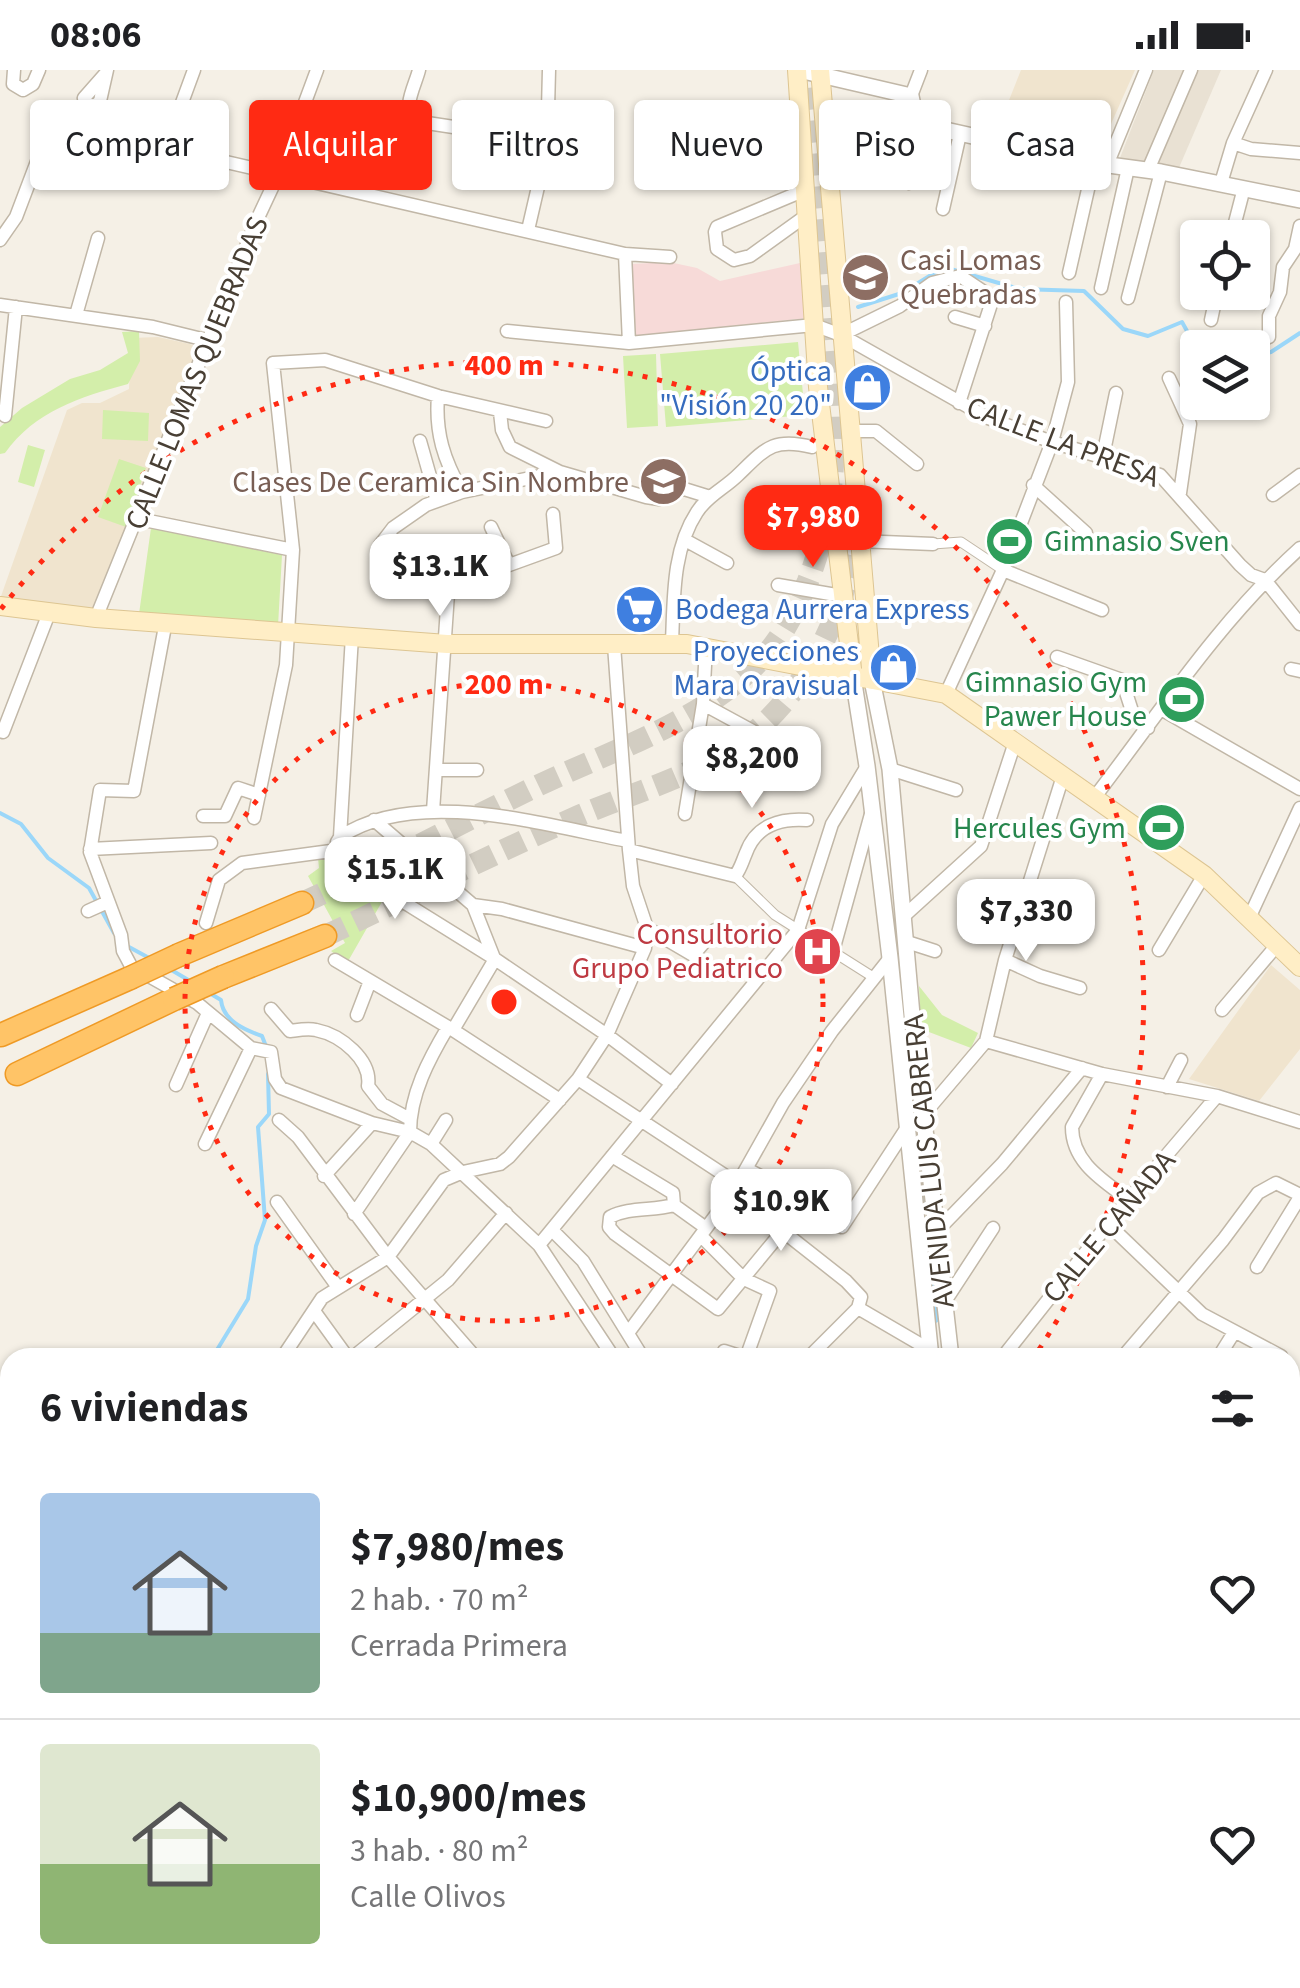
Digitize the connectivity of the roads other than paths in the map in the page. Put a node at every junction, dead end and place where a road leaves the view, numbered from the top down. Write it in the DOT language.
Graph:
graph roads {
  1 [pos="14,70"];
  2 [pos="39,70"];
  3 [pos="194,70"];
  4 [pos="318,70"];
  5 [pos="419,70"];
  6 [pos="550,70"];
  7 [pos="798,70"];
  8 [pos="921,70"];
  9 [pos="1146,70"];
  10 [pos="1191,70"];
  11 [pos="1266,70"];
  12 [pos="820,73"];
  13 [pos="912,96"];
  14 [pos="307,100"];
  15 [pos="912,100"];
  16 [pos="452,127"];
  17 [pos="951,131"];
  18 [pos="960,134"];
  19 [pos="971,136"];
  20 [pos="1111,142"];
  21 [pos="1233,143"];
  22 [pos="1300,152"];
  23 [pos="1111,166"];
  24 [pos="249,168"];
  25 [pos="1128,168"];
  26 [pos="1155,171"];
  27 [pos="30,180"];
  28 [pos="1222,183"];
  29 [pos="1244,188"];
  30 [pos="271,190"];
  31 [pos="346,190"];
  32 [pos="805,190"];
  33 [pos="1093,190"];
  34 [pos="1300,200"];
  35 [pos="944,209"];
  36 [pos="807,215"];
  37 [pos="1236,220"];
  38 [pos="1300,226"];
  39 [pos="528,230"];
  40 [pos="98,238"];
  41 [pos="0,240"];
  42 [pos="624,254"];
  43 [pos="670,256"];
  44 [pos="1069,273"];
  45 [pos="1101,288"];
  46 [pos="1128,298"];
  47 [pos="1066,302"];
  48 [pos="0,305"];
  49 [pos="16,307"];
  50 [pos="1214,310"];
  51 [pos="76,314"];
  52 [pos="956,317"];
  53 [pos="1211,320"];
  54 [pos="814,324"];
  55 [pos="985,326"];
  56 [pos="1268,330"];
  57 [pos="507,332"];
  58 [pos="841,335"];
  59 [pos="210,341"];
  60 [pos="629,343"];
  61 [pos="1169,378"];
  62 [pos="1116,393"];
  63 [pos="438,396"];
  64 [pos="959,403"];
  65 [pos="500,412"];
  66 [pos="5,416"];
  67 [pos="546,422"];
  68 [pos="849,431"];
  69 [pos="420,441"];
  70 [pos="1052,442"];
  71 [pos="812,447"];
  72 [pos="1102,456"];
  73 [pos="918,464"];
  74 [pos="560,472"];
  75 [pos="1300,474"];
  76 [pos="1033,485"];
  77 [pos="462,492"];
  78 [pos="1180,494"];
  79 [pos="1273,495"];
  80 [pos="710,496"];
  81 [pos="437,501"];
  82 [pos="553,514"];
  83 [pos="139,519"];
  84 [pos="490,527"];
  85 [pos="1086,533"];
  86 [pos="685,540"];
  87 [pos="858,541"];
  88 [pos="934,544"];
  89 [pos="380,545"];
  90 [pos="1300,548"];
  91 [pos="293,550"];
  92 [pos="727,563"];
  93 [pos="509,564"];
  94 [pos="1004,570"];
  95 [pos="1265,580"];
  96 [pos="778,586"];
  97 [pos="842,596"];
  98 [pos="0,606"];
  99 [pos="1102,610"];
  100 [pos="49,612"];
  101 [pos="96,618"];
  102 [pos="166,621"];
  103 [pos="1300,624"];
  104 [pos="289,634"];
  105 [pos="352,636"];
  106 [pos="672,642"];
  107 [pos="447,644"];
  108 [pos="614,645"];
  109 [pos="706,646"];
  110 [pos="1057,657"];
  111 [pos="863,678"];
  112 [pos="946,694"];
  113 [pos="702,704"];
  114 [pos="1162,709"];
  115 [pos="1148,728"];
  116 [pos="2,732"];
  117 [pos="1014,742"];
  118 [pos="867,766"];
  119 [pos="890,769"];
  120 [pos="436,770"];
  121 [pos="477,770"];
  122 [pos="1063,776"];
  123 [pos="753,778"];
  124 [pos="1300,789"];
  125 [pos="956,790"];
  126 [pos="258,795"];
  127 [pos="1094,798"];
  128 [pos="1300,808"];
  129 [pos="433,810"];
  130 [pos="872,812"];
  131 [pos="685,814"];
  132 [pos="203,816"];
  133 [pos="254,818"];
  134 [pos="374,820"];
  135 [pos="808,820"];
  136 [pos="340,837"];
  137 [pos="212,843"];
  138 [pos="628,845"];
  139 [pos="90,850"];
  140 [pos="331,851"];
  141 [pos="1204,875"];
  142 [pos="735,876"];
  143 [pos="302,902"];
  144 [pos="474,905"];
  145 [pos="904,916"];
  146 [pos="1250,916"];
  147 [pos="206,922"];
  148 [pos="647,928"];
  149 [pos="714,930"];
  150 [pos="798,930"];
  151 [pos="325,936"];
  152 [pos="906,942"];
  153 [pos="1278,944"];
  154 [pos="645,948"];
  155 [pos="1159,950"];
  156 [pos="833,951"];
  157 [pos="935,951"];
  158 [pos="890,958"];
  159 [pos="495,959"];
  160 [pos="335,960"];
  161 [pos="1005,960"];
  162 [pos="1300,967"];
  163 [pos="873,977"];
  164 [pos="370,981"];
  165 [pos="1080,988"];
  166 [pos="271,1009"];
  167 [pos="1222,1010"];
  168 [pos="208,1013"];
  169 [pos="357,1015"];
  170 [pos="451,1028"];
  171 [pos="607,1035"];
  172 [pos="0,1036"];
  173 [pos="986,1041"];
  174 [pos="262,1050"];
  175 [pos="1181,1060"];
  176 [pos="1082,1068"];
  177 [pos="17,1074"];
  178 [pos="1102,1074"];
  179 [pos="578,1079"];
  180 [pos="672,1084"];
  181 [pos="176,1086"];
  182 [pos="1167,1087"];
  183 [pos="1216,1096"];
  184 [pos="560,1100"];
  185 [pos="925,1113"];
  186 [pos="279,1120"];
  187 [pos="446,1120"];
  188 [pos="644,1120"];
  189 [pos="1300,1122"];
  190 [pos="372,1123"];
  191 [pos="410,1126"];
  192 [pos="906,1128"];
  193 [pos="205,1144"];
  194 [pos="431,1144"];
  195 [pos="612,1156"];
  196 [pos="747,1168"];
  197 [pos="463,1172"];
  198 [pos="324,1176"];
  199 [pos="735,1188"];
  200 [pos="1300,1196"];
  201 [pos="1129,1200"];
  202 [pos="277,1202"];
  203 [pos="674,1204"];
  204 [pos="506,1213"];
  205 [pos="354,1214"];
  206 [pos="915,1217"];
  207 [pos="935,1224"];
  208 [pos="1108,1224"];
  209 [pos="993,1228"];
  210 [pos="784,1229"];
  211 [pos="552,1230"];
  212 [pos="703,1232"];
  213 [pos="919,1238"];
  214 [pos="540,1245"];
  215 [pos="388,1257"];
  216 [pos="1257,1267"];
  217 [pos="670,1274"];
  218 [pos="744,1278"];
  219 [pos="338,1286"];
  220 [pos="1176,1292"];
  221 [pos="424,1300"];
  222 [pos="944,1303"];
  223 [pos="858,1308"];
  224 [pos="314,1311"];
  225 [pos="618,1316"];
  226 [pos="596,1331"];
  227 [pos="628,1333"];
  228 [pos="1234,1334"];
  229 [pos="289,1348"];
  230 [pos="342,1348"];
  231 [pos="363,1348"];
  232 [pos="467,1348"];
  233 [pos="607,1348"];
  234 [pos="636,1348"];
  235 [pos="750,1348"];
  236 [pos="818,1348"];
  237 [pos="920,1348"];
  238 [pos="928,1348"];
  239 [pos="950,1348"];
  240 [pos="1010,1348"];
  241 [pos="1130,1348"];
  242 [pos="1225,1348"];
  243 [pos="1264,1348"];
  1 -- 2 [label="street"];
  3 -- 24 [label="street"];
  4 -- 14 [label="street, CALLE LOMAS QUEBRADAS"];
  5 -- 16 [label="street"];
  6 -- 39 [label="street"];
  7 -- 12 [label="street"];
  7 -- 32 [label="main road, AVENIDA LUIS CABRERA"];
  8 -- 13 [label="street"];
  9 -- 20 [label="street"];
  10 -- 26 [label="street"];
  11 -- 21 [label="street"];
  12 -- 13 [label="street"];
  12 -- 58 [label="main road, AVENIDA LUIS CABRERA"];
  13 -- 15 [label="street"];
  17 -- 18 [label="street"];
  18 -- 19 [label="street"];
  18 -- 35 [label="street"];
  21 -- 22 [label="street"];
  21 -- 28 [label="street"];
  23 -- 25 [label="street"];
  25 -- 26 [label="street"];
  25 -- 45 [label="street"];
  26 -- 28 [label="street"];
  26 -- 46 [label="street"];
  27 -- 41 [label="street"];
  28 -- 29 [label="street"];
  29 -- 34 [label="street"];
  29 -- 37 [label="street"];
  30 -- 59 [label="street, CALLE LOMAS QUEBRADAS"];
  31 -- 39 [label="street"];
  32 -- 36 [label="main road, AVENIDA LUIS CABRERA"];
  32 -- 36 [label="street"];
  33 -- 44 [label="street"];
  36 -- 54 [label="main road, AVENIDA LUIS CABRERA"];
  38 -- 56 [label="street"];
  39 -- 42 [label="street"];
  40 -- 51 [label="street"];
  42 -- 43 [label="street"];
  42 -- 60 [label="street"];
  47 -- 70 [label="street"];
  48 -- 49 [label="street"];
  49 -- 51 [label="street"];
  49 -- 66 [label="street"];
  50 -- 53 [label="street"];
  51 -- 59 [label="street"];
  52 -- 55 [label="street"];
  54 -- 58 [label="street, CALLE LA PRESA"];
  54 -- 60 [label="street"];
  54 -- 97 [label="main road, AVENIDA LUIS CABRERA"];
  55 -- 58 [label="street"];
  55 -- 64 [label="street"];
  57 -- 60 [label="street"];
  58 -- 64 [label="street, CALLE LA PRESA"];
  58 -- 68 [label="main road, AVENIDA LUIS CABRERA"];
  59 -- 83 [label="street, CALLE LOMAS QUEBRADAS"];
  61 -- 78 [label="street"];
  62 -- 72 [label="street"];
  63 -- 65 [label="street"];
  63 -- 77 [label="street"];
  63 -- 91 [label="street"];
  64 -- 70 [label="street, CALLE LA PRESA"];
  65 -- 67 [label="street"];
  65 -- 74 [label="street"];
  68 -- 73 [label="street"];
  68 -- 87 [label="main road, AVENIDA LUIS CABRERA"];
  69 -- 81 [label="street"];
  70 -- 72 [label="street, CALLE LA PRESA"];
  70 -- 76 [label="street"];
  71 -- 80 [label="street"];
  72 -- 78 [label="street, CALLE LA PRESA"];
  74 -- 77 [label="street"];
  74 -- 80 [label="street"];
  75 -- 79 [label="street"];
  76 -- 85 [label="street"];
  76 -- 94 [label="street"];
  77 -- 81 [label="street"];
  78 -- 95 [label="street, CALLE LA PRESA"];
  80 -- 86 [label="street"];
  81 -- 89 [label="street"];
  82 -- 93 [label="street"];
  83 -- 91 [label="street"];
  83 -- 101 [label="street, CALLE LOMAS QUEBRADAS"];
  84 -- 93 [label="street"];
  86 -- 92 [label="street"];
  86 -- 106 [label="street"];
  87 -- 88 [label="street"];
  87 -- 111 [label="main road, AVENIDA LUIS CABRERA"];
  88 -- 94 [label="street"];
  90 -- 95 [label="street"];
  91 -- 104 [label="street"];
  93 -- 107 [label="street"];
  94 -- 99 [label="street"];
  94 -- 112 [label="street"];
  95 -- 103 [label="street, CALLE LA PRESA"];
  95 -- 114 [label="street"];
  96 -- 97 [label="street"];
  97 -- 111 [label="main road, AVENIDA LUIS CABRERA"];
  98 -- 100 [label="main road"];
  100 -- 101 [label="main road"];
  100 -- 116 [label="street"];
  101 -- 102 [label="main road"];
  102 -- 104 [label="main road"];
  102 -- 139 [label="street"];
  104 -- 105 [label="main road"];
  104 -- 126 [label="street"];
  105 -- 107 [label="main road"];
  105 -- 136 [label="street"];
  106 -- 108 [label="main road"];
  106 -- 109 [label="main road"];
  107 -- 108 [label="main road"];
  107 -- 120 [label="street"];
  108 -- 138 [label="street"];
  109 -- 111 [label="main road"];
  109 -- 113 [label="street"];
  110 -- 115 [label="street"];
  111 -- 112 [label="main road"];
  111 -- 118 [label="street, AVENIDA LUIS CABRERA"];
  111 -- 119 [label="street, AVENIDA LUIS CABRERA"];
  112 -- 117 [label="main road"];
  113 -- 123 [label="street"];
  113 -- 131 [label="street"];
  114 -- 115 [label="street"];
  114 -- 124 [label="street"];
  115 -- 127 [label="street"];
  117 -- 122 [label="main road"];
  117 -- 145 [label="street"];
  118 -- 130 [label="street, AVENIDA LUIS CABRERA"];
  118 -- 150 [label="street"];
  119 -- 125 [label="street"];
  119 -- 145 [label="street, AVENIDA LUIS CABRERA"];
  120 -- 121 [label="street"];
  120 -- 129 [label="street"];
  122 -- 127 [label="main road"];
  122 -- 161 [label="street"];
  126 -- 132 [label="street"];
  126 -- 133 [label="street"];
  127 -- 141 [label="main road"];
  128 -- 146 [label="street"];
  129 -- 134 [label="street"];
  129 -- 138 [label="street"];
  130 -- 156 [label="street"];
  130 -- 158 [label="street, AVENIDA LUIS CABRERA"];
  134 -- 136 [label="street"];
  134 -- 144 [label="street"];
  135 -- 142 [label="street"];
  136 -- 140 [label="street"];
  137 -- 139 [label="street"];
  138 -- 142 [label="street"];
  138 -- 148 [label="street"];
  139 -- 168 [label="street"];
  140 -- 147 [label="street"];
  140 -- 159 [label="street"];
  141 -- 146 [label="main road"];
  141 -- 155 [label="street"];
  142 -- 150 [label="street"];
  143 -- 172 [label="highway, bridge"];
  144 -- 154 [label="street"];
  144 -- 159 [label="street"];
  145 -- 152 [label="street, AVENIDA LUIS CABRERA"];
  146 -- 153 [label="main road"];
  148 -- 149 [label="street"];
  148 -- 154 [label="street"];
  150 -- 156 [label="street"];
  150 -- 180 [label="street"];
  151 -- 177 [label="highway, bridge"];
  152 -- 157 [label="street"];
  152 -- 185 [label="street, AVENIDA LUIS CABRERA"];
  153 -- 162 [label="main road"];
  153 -- 167 [label="street"];
  154 -- 171 [label="street"];
  156 -- 163 [label="street"];
  158 -- 163 [label="street"];
  158 -- 192 [label="street, AVENIDA LUIS CABRERA"];
  159 -- 170 [label="street"];
  159 -- 171 [label="street"];
  160 -- 164 [label="street"];
  161 -- 165 [label="street"];
  161 -- 173 [label="street"];
  163 -- 196 [label="street"];
  164 -- 169 [label="street"];
  164 -- 170 [label="street"];
  166 -- 191 [label="street"];
  168 -- 174 [label="street"];
  168 -- 181 [label="street"];
  170 -- 184 [label="street"];
  170 -- 191 [label="street"];
  171 -- 179 [label="street"];
  171 -- 180 [label="street"];
  173 -- 176 [label="street"];
  173 -- 185 [label="street"];
  174 -- 190 [label="street"];
  174 -- 193 [label="street"];
  175 -- 182 [label="street"];
  176 -- 178 [label="street"];
  176 -- 207 [label="street"];
  178 -- 182 [label="street"];
  178 -- 201 [label="street"];
  179 -- 184 [label="street"];
  179 -- 188 [label="street"];
  180 -- 188 [label="street"];
  182 -- 183 [label="street"];
  183 -- 189 [label="street"];
  183 -- 201 [label="street, CALLE CAÑADA"];
  184 -- 197 [label="street"];
  185 -- 207 [label="street, AVENIDA LUIS CABRERA"];
  186 -- 198 [label="street"];
  187 -- 194 [label="street"];
  188 -- 195 [label="street"];
  188 -- 199 [label="street"];
  190 -- 191 [label="street"];
  190 -- 198 [label="street"];
  191 -- 194 [label="street"];
  191 -- 205 [label="street"];
  192 -- 196 [label="street"];
  192 -- 206 [label="street, AVENIDA LUIS CABRERA"];
  194 -- 197 [label="street"];
  195 -- 203 [label="street"];
  195 -- 211 [label="street"];
  196 -- 199 [label="street"];
  197 -- 204 [label="street"];
  197 -- 215 [label="street"];
  198 -- 205 [label="street"];
  199 -- 210 [label="street"];
  199 -- 212 [label="street"];
  200 -- 216 [label="street"];
  200 -- 220 [label="street"];
  201 -- 208 [label="street, CALLE CAÑADA"];
  202 -- 219 [label="street"];
  203 -- 212 [label="street"];
  203 -- 217 [label="street"];
  204 -- 214 [label="street"];
  204 -- 221 [label="street"];
  205 -- 215 [label="street"];
  206 -- 207 [label="street"];
  206 -- 213 [label="street, AVENIDA LUIS CABRERA"];
  207 -- 213 [label="street"];
  207 -- 222 [label="street, AVENIDA LUIS CABRERA"];
  208 -- 220 [label="street"];
  208 -- 240 [label="street, CALLE CAÑADA"];
  209 -- 222 [label="street"];
  210 -- 218 [label="street"];
  210 -- 223 [label="street"];
  211 -- 214 [label="street"];
  211 -- 225 [label="street"];
  212 -- 217 [label="street"];
  212 -- 218 [label="street"];
  213 -- 238 [label="street, AVENIDA LUIS CABRERA"];
  214 -- 226 [label="street"];
  215 -- 219 [label="street"];
  215 -- 221 [label="street"];
  217 -- 218 [label="street"];
  217 -- 227 [label="street"];
  218 -- 235 [label="street"];
  219 -- 224 [label="street"];
  220 -- 228 [label="street"];
  220 -- 241 [label="street"];
  221 -- 231 [label="street"];
  221 -- 232 [label="street"];
  222 -- 239 [label="street, AVENIDA LUIS CABRERA"];
  223 -- 236 [label="street"];
  223 -- 237 [label="street"];
  224 -- 229 [label="street"];
  224 -- 230 [label="street"];
  225 -- 226 [label="street"];
  225 -- 227 [label="street"];
  226 -- 233 [label="street"];
  227 -- 234 [label="street"];
  228 -- 242 [label="street"];
  228 -- 243 [label="street"];
}
